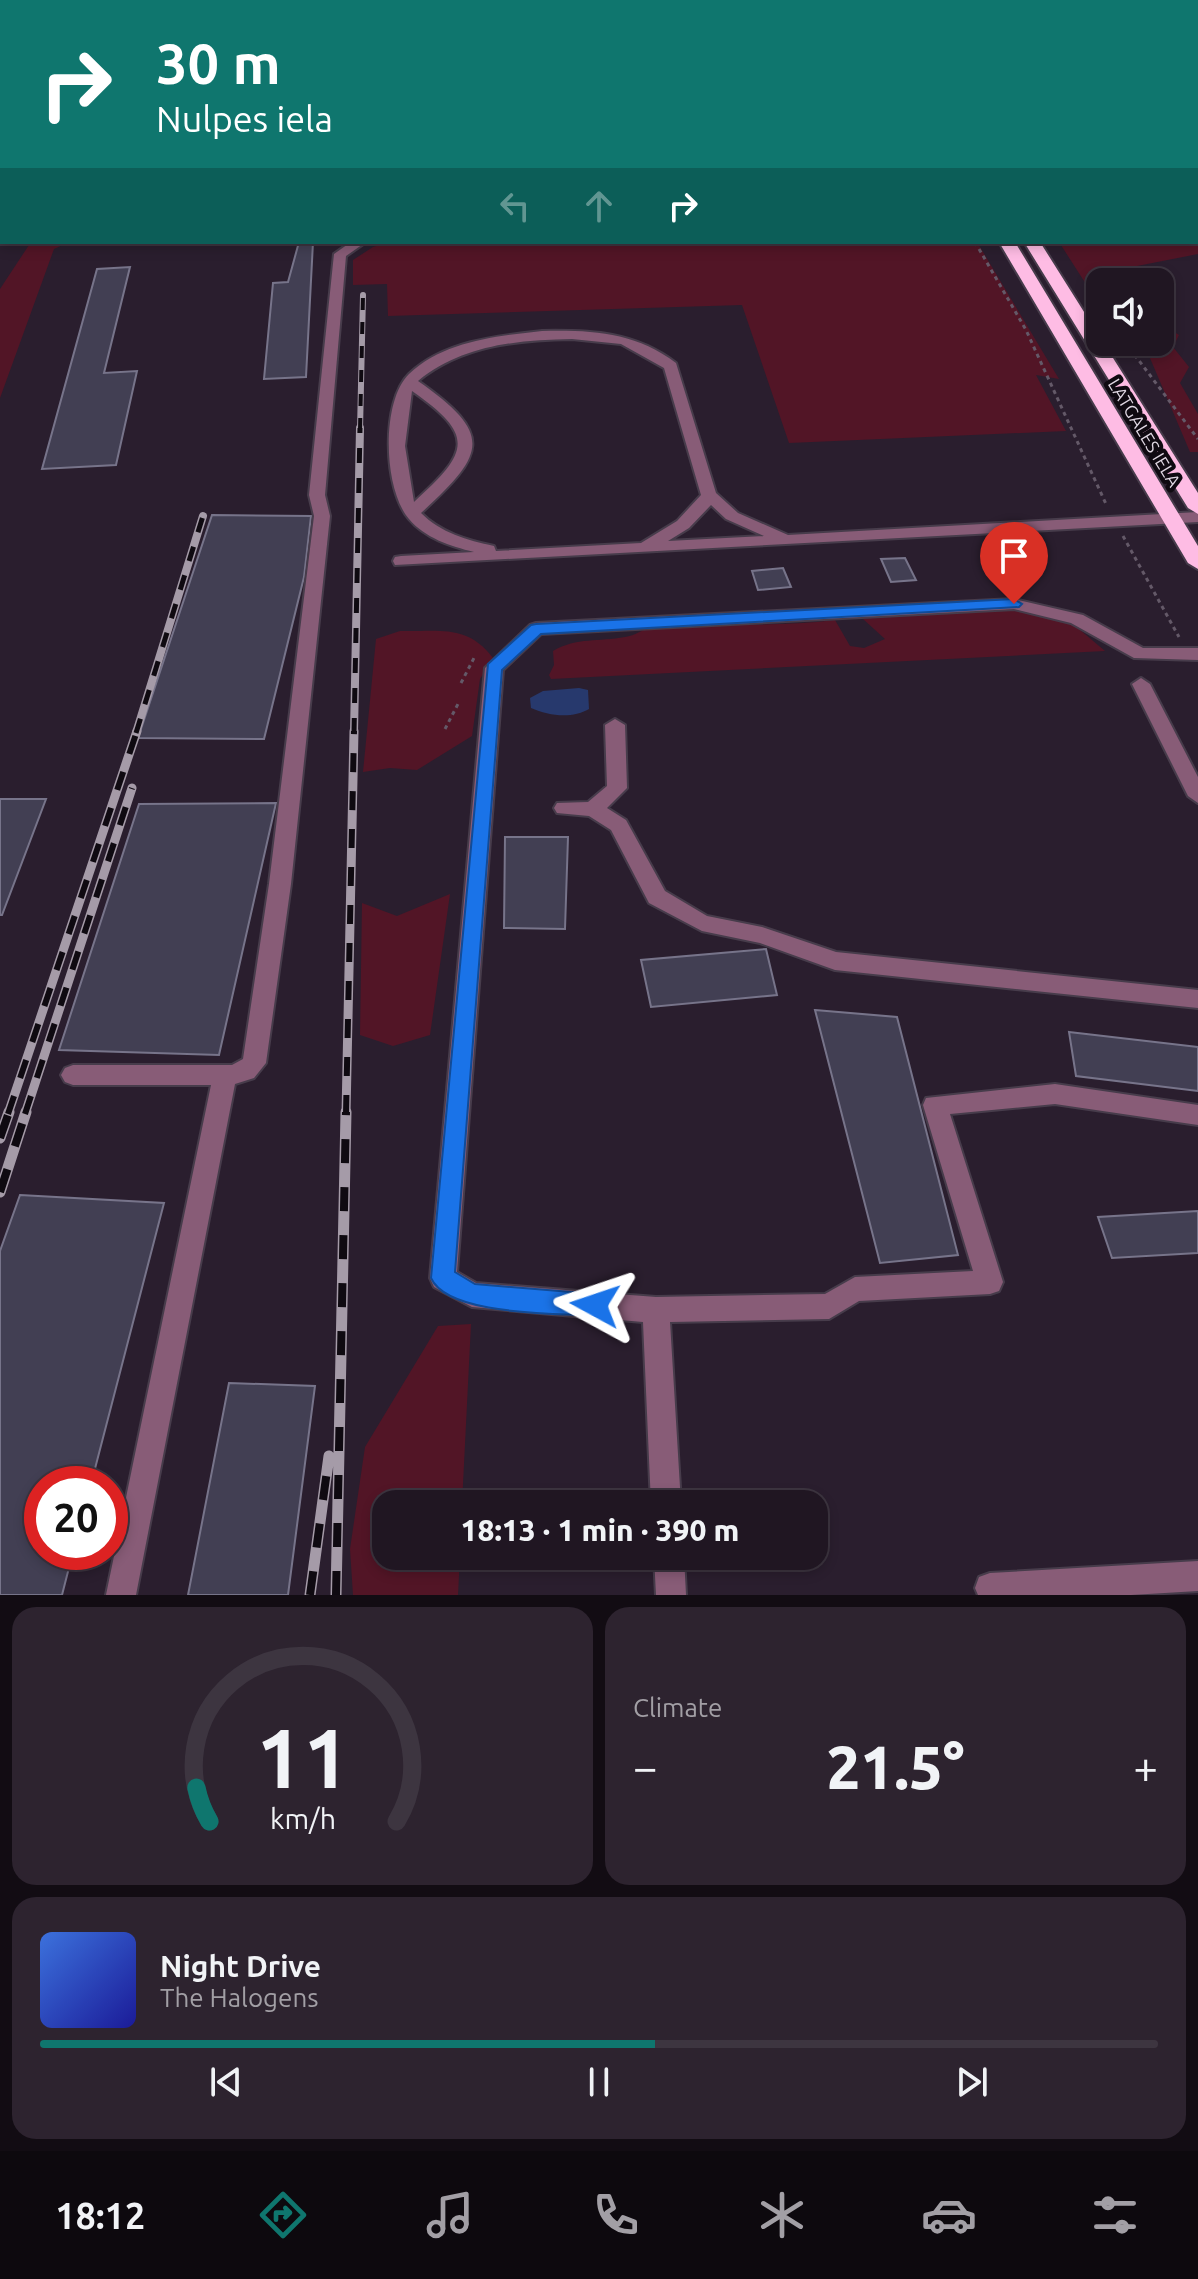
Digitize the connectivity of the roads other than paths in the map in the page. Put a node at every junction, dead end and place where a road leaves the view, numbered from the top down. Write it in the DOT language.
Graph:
graph roads {
  1 [pos="357,244"];
  2 [pos="1008,244"];
  3 [pos="1033,244"];
  4 [pos="409,382"];
  5 [pos="709,495"];
  6 [pos="1198,508"];
  7 [pos="412,513"];
  8 [pos="1198,517"];
  9 [pos="1173,521"];
  10 [pos="786,540"];
  11 [pos="637,548"];
  12 [pos="516,555"];
  13 [pos="401,561"];
  14 [pos="1198,563"];
  15 [pos="1194,654"];
  16 [pos="1141,684"];
  17 [pos="615,725"];
  18 [pos="1198,796"];
  19 [pos="564,808"];
  20 [pos="593,809"];
  21 [pos="1198,999"];
  22 [pos="73,1075"];
  23 [pos="225,1075"];
  24 [pos="1198,1115"];
  25 [pos="656,1310"];
  26 [pos="665,1490"];
  27 [pos="670,1570"];
  28 [pos="1198,1576"];
  29 [pos="990,1588"];
  30 [pos="121,1595"];
  31 [pos="671,1595"];
  1 -- 23 [label="street"];
  2 -- 9 [label="highway, LATGALES IELA"];
  3 -- 6 [label="highway, LATGALES IELA"];
  4 -- 5 [label="street"];
  4 -- 7 [label="street"];
  4 -- 7 [label="street"];
  5 -- 10 [label="street"];
  5 -- 11 [label="street"];
  7 -- 12 [label="street"];
  8 -- 9 [label="street"];
  9 -- 10 [label="street"];
  9 -- 14 [label="highway, LATGALES IELA"];
  10 -- 11 [label="street"];
  11 -- 12 [label="street"];
  12 -- 13 [label="street"];
  15 -- 25 [label="street"];
  16 -- 18 [label="street"];
  17 -- 20 [label="street"];
  19 -- 20 [label="street"];
  20 -- 21 [label="street"];
  22 -- 23 [label="street"];
  23 -- 30 [label="street"];
  24 -- 25 [label="street"];
  25 -- 26 [label="street"];
  27 -- 31 [label="street"];
  28 -- 29 [label="street"];
}
